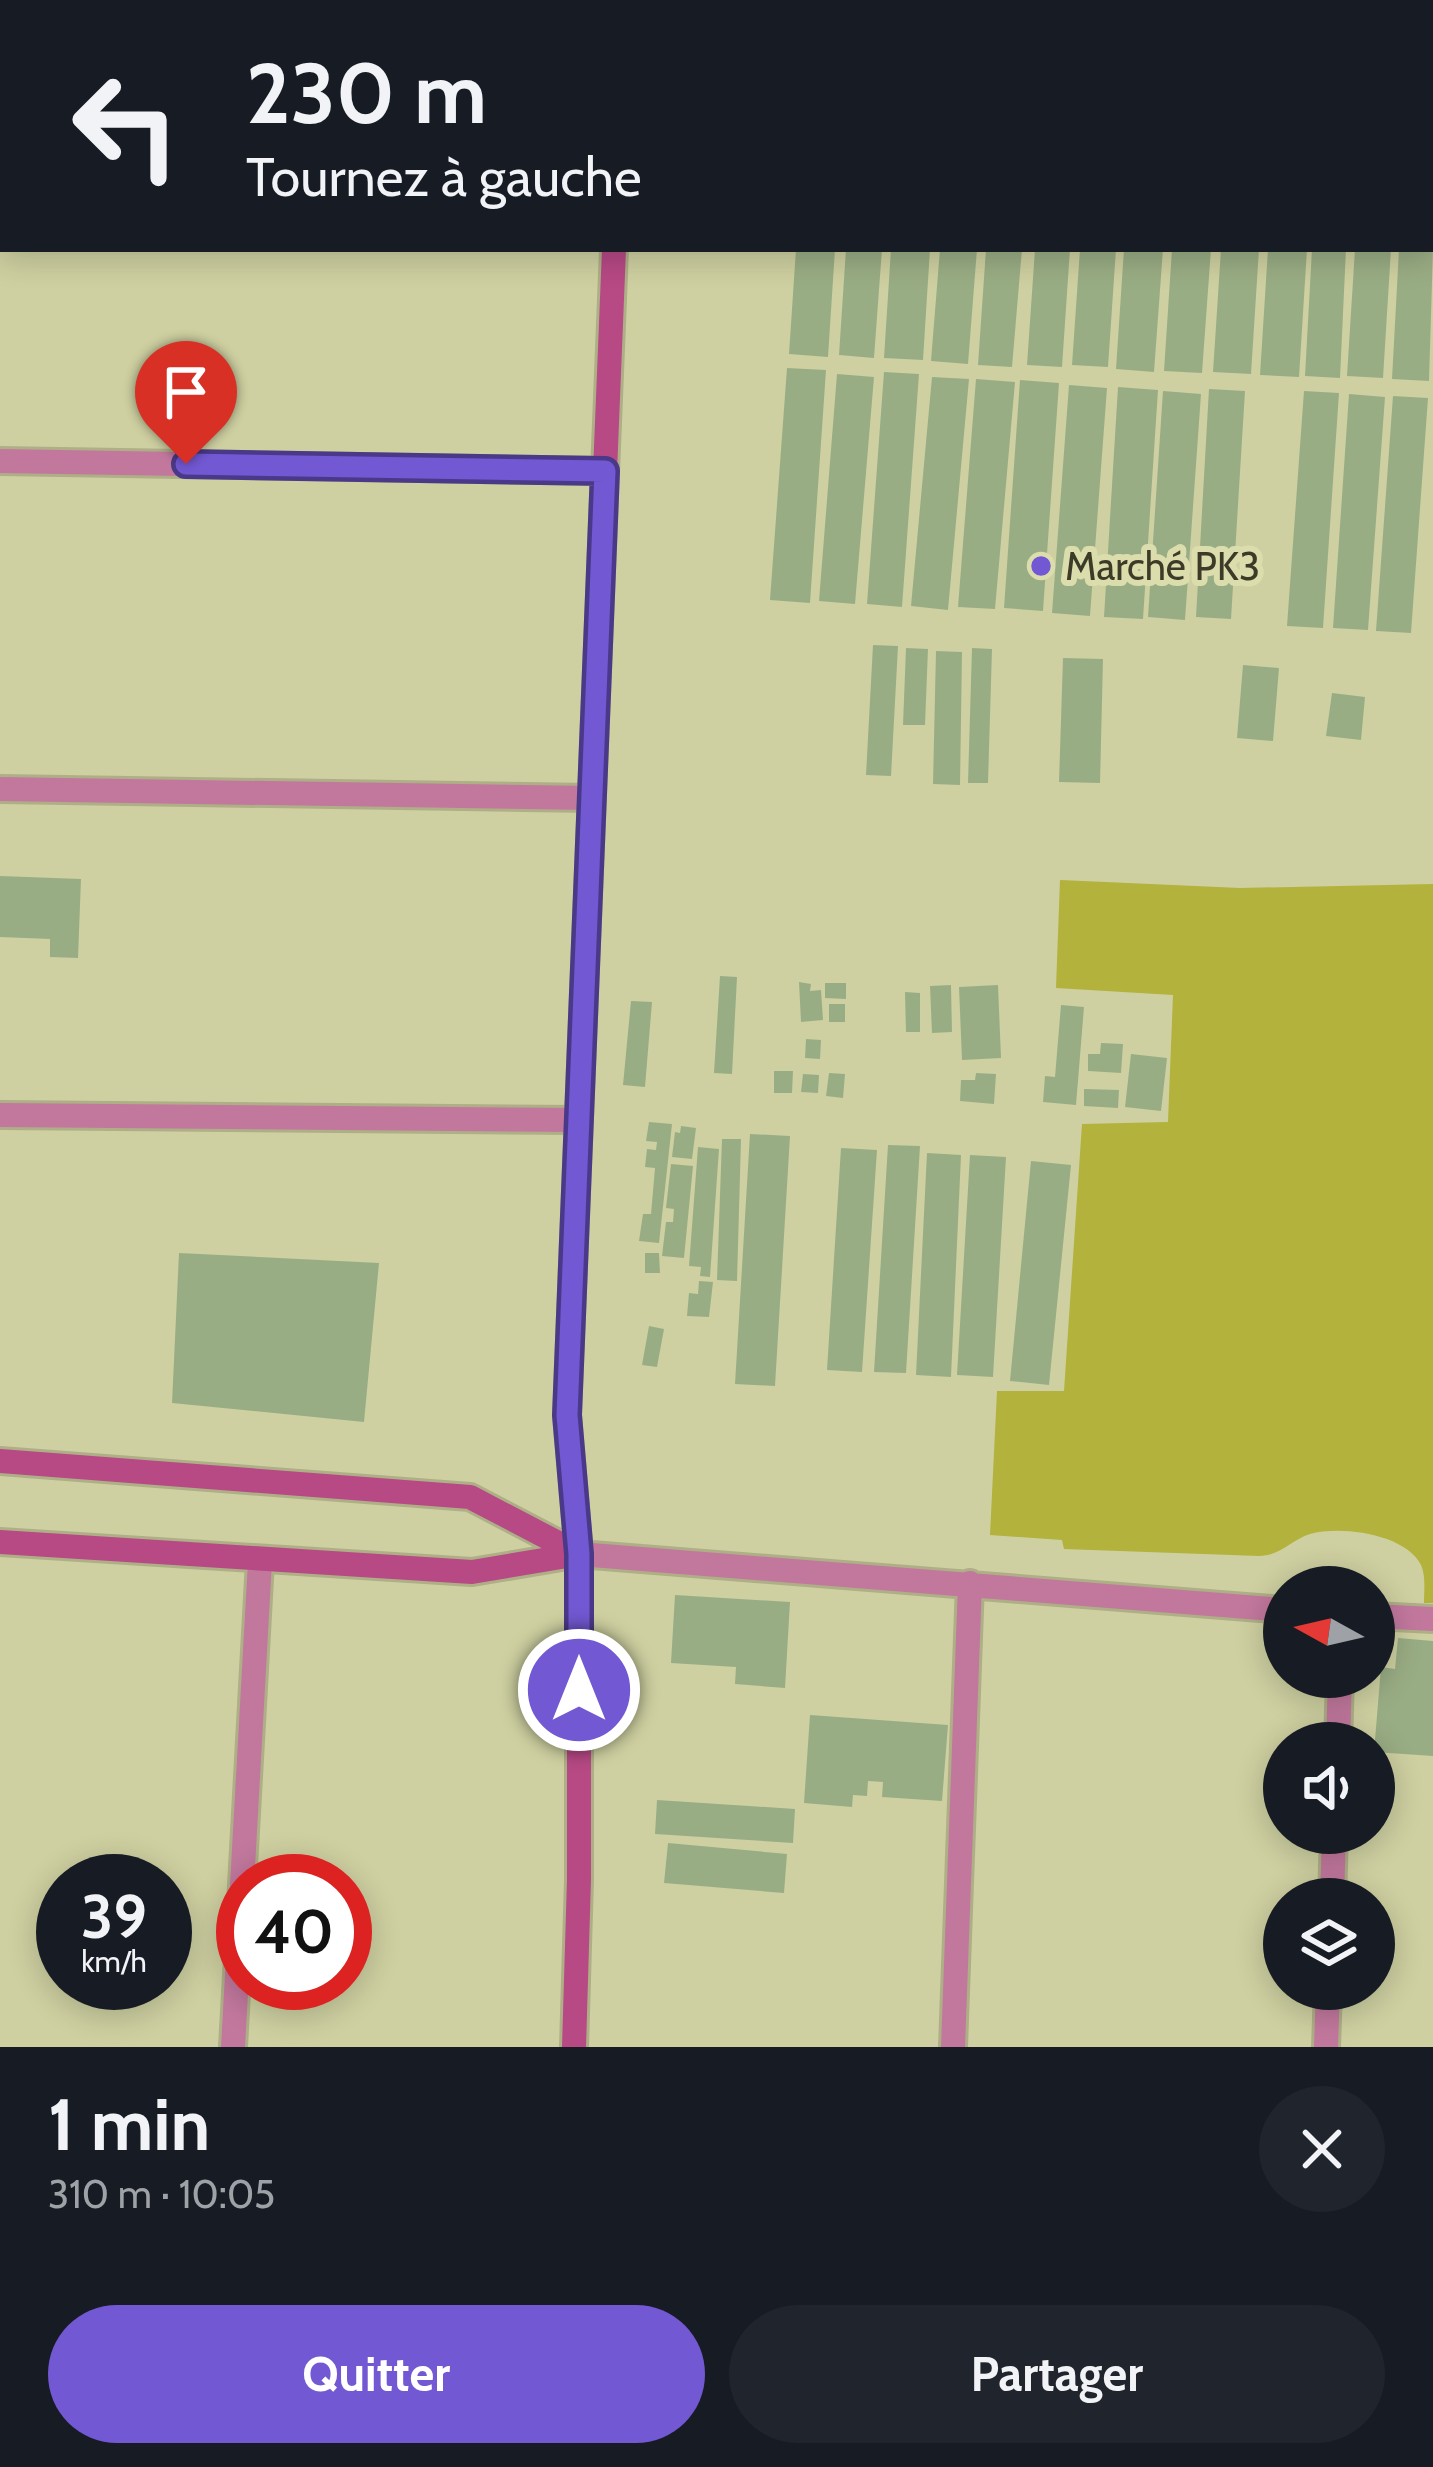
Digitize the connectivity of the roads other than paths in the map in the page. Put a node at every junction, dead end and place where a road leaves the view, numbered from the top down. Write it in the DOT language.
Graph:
graph roads {
  1 [pos="614,252"];
  2 [pos="0,461"];
  3 [pos="605,471"];
  4 [pos="0,789"];
  5 [pos="592,798"];
  6 [pos="0,1115"];
  7 [pos="579,1120"];
  8 [pos="0,1461"];
  9 [pos="0,1543"];
  10 [pos="579,1554"];
  11 [pos="260,1562"];
  12 [pos="970,1583"];
  13 [pos="1263,1608"];
  14 [pos="1395,1617"];
  15 [pos="1433,1618"];
  16 [pos="1327,2010"];
  17 [pos="233,2047"];
  18 [pos="574,2047"];
  19 [pos="953,2047"];
  20 [pos="1326,2047"];
  1 -- 3 [label="street"];
  2 -- 3 [label="street"];
  3 -- 5 [label="street"];
  4 -- 5 [label="street"];
  5 -- 7 [label="street"];
  6 -- 7 [label="street"];
  7 -- 10 [label="street"];
  8 -- 10 [label="street"];
  9 -- 11 [label="street"];
  10 -- 11 [label="street"];
  10 -- 12 [label="street"];
  10 -- 18 [label="street"];
  11 -- 17 [label="street"];
  12 -- 13 [label="street"];
  12 -- 19 [label="street"];
  14 -- 15 [label="street"];
  16 -- 20 [label="street"];
}
